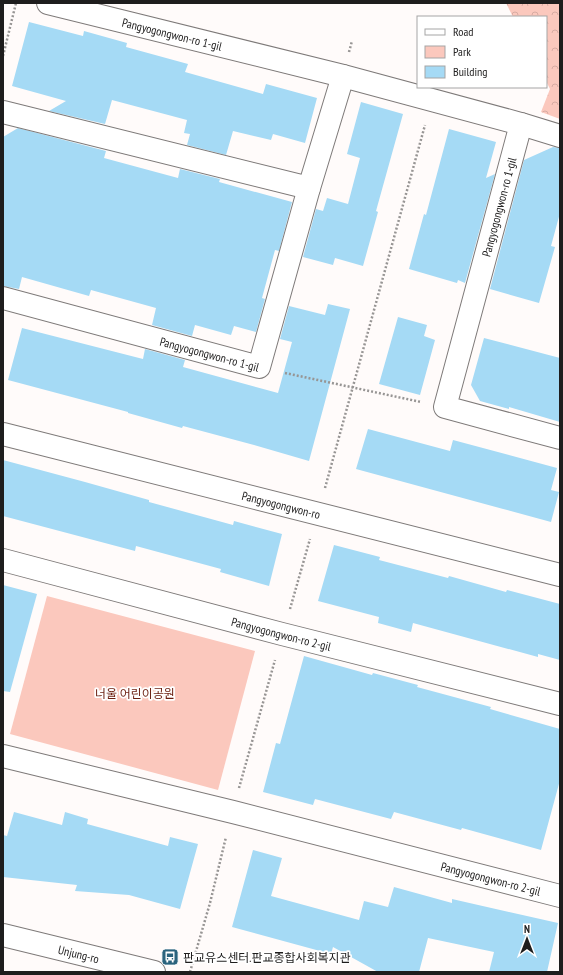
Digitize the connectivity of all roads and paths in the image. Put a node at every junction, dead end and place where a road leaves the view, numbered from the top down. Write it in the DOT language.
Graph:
graph roads {
  1 [pos="16,3"];
  2 [pos="48,3"];
  3 [pos="3,56"];
  4 [pos="343,76"];
  5 [pos="432,100"];
  6 [pos="3,112"];
  7 [pos="522,124"];
  8 [pos="560,136"];
  9 [pos="309,188"];
  10 [pos="3,298"];
  11 [pos="259,367"];
  12 [pos="352,387"];
  13 [pos="445,407"];
  14 [pos="3,434"];
  15 [pos="560,438"];
  16 [pos="318,514"];
  17 [pos="3,560"];
  18 [pos="560,574"];
  19 [pos="282,634"];
  20 [pos="560,704"];
  21 [pos="3,756"];
  22 [pos="233,812"];
  23 [pos="560,896"];
  24 [pos="3,935"];
  25 [pos="154,972"];
  26 [pos="190,972"];
  1 -- 3 [label="path"];
  2 -- 4 [label="street, Pangyogongwon-ro 1-gil"];
  4 -- 5 [label="street, Pangyogongwon-ro 1-gil"];
  4 -- 9 [label="street, Pangyogongwon-ro 1-gil"];
  5 -- 7 [label="street, Pangyogongwon-ro 1-gil"];
  5 -- 12 [label="path"];
  6 -- 9 [label="street"];
  7 -- 8 [label="street, Pangyogongwon-ro 1-gil"];
  7 -- 13 [label="street, Pangyogongwon-ro 1-gil"];
  9 -- 11 [label="street, Pangyogongwon-ro 1-gil"];
  10 -- 11 [label="street, Pangyogongwon-ro 1-gil"];
  11 -- 12 [label="path"];
  12 -- 13 [label="path"];
  12 -- 16 [label="path"];
  13 -- 15 [label="street"];
  14 -- 16 [label="street, Pangyogongwon-ro"];
  16 -- 18 [label="street, Pangyogongwon-ro"];
  16 -- 19 [label="path"];
  17 -- 19 [label="street, Pangyogongwon-ro 2-gil"];
  19 -- 20 [label="street, Pangyogongwon-ro 2-gil"];
  19 -- 22 [label="path"];
  21 -- 22 [label="street, Pangyogongwon-ro 2-gil"];
  22 -- 23 [label="street, Pangyogongwon-ro 2-gil"];
  22 -- 26 [label="path"];
  24 -- 25 [label="street, Unjung-ro"];
}
